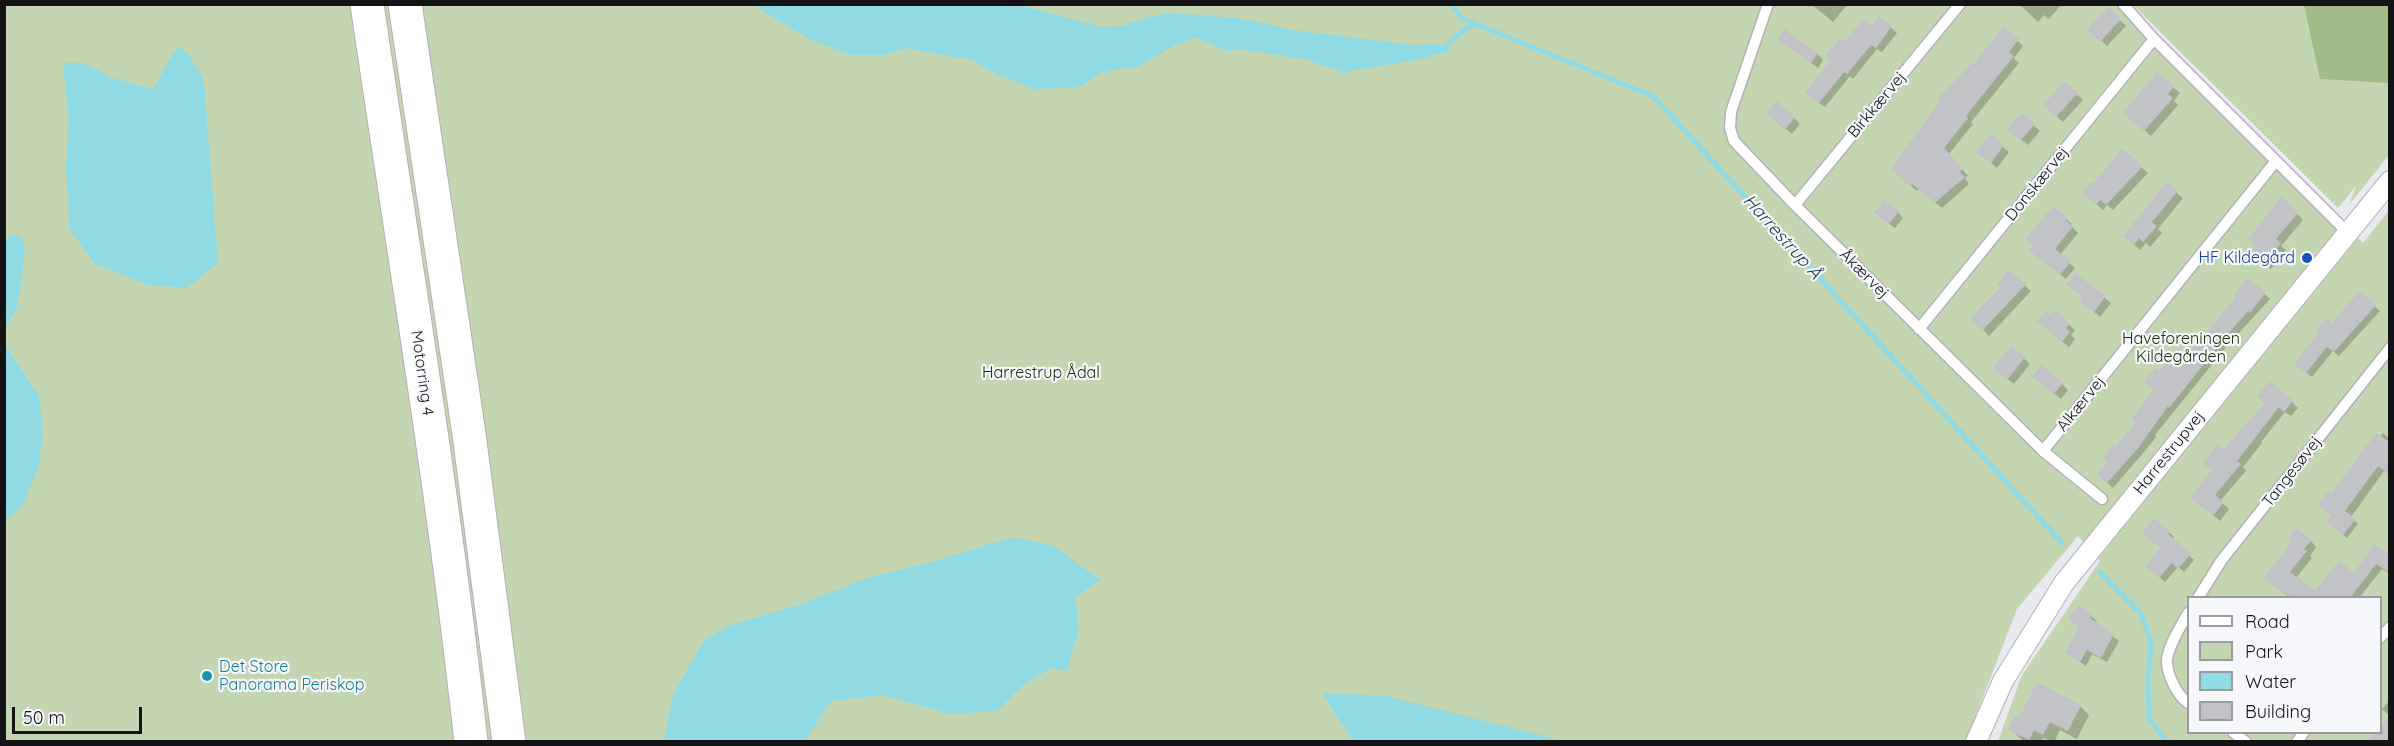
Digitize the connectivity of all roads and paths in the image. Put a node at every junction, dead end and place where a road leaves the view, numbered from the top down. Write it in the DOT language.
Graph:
graph roads {
  1 [pos="367,4"];
  2 [pos="405,4"];
  3 [pos="1768,4"];
  4 [pos="1960,4"];
  5 [pos="2123,4"];
  6 [pos="2154,39"];
  7 [pos="2276,161"];
  8 [pos="2390,181"];
  9 [pos="1795,205"];
  10 [pos="2348,232"];
  11 [pos="1919,329"];
  12 [pos="2390,348"];
  13 [pos="469,434"];
  14 [pos="2043,451"];
  15 [pos="2102,499"];
  16 [pos="2199,596"];
  17 [pos="2187,615"];
  18 [pos="2187,702"];
  19 [pos="471,741"];
  20 [pos="509,741"];
  21 [pos="529,741"];
  22 [pos="1976,741"];
  1 -- 19 [label="highway, Motorring 4"];
  2 -- 13 [label="highway"];
  3 -- 9 [label="lane, Åkærvej"];
  4 -- 9 [label="lane, Birkkærvej"];
  5 -- 6 [label="lane"];
  6 -- 7 [label="lane"];
  6 -- 11 [label="lane, Donskærvej"];
  7 -- 10 [label="lane"];
  7 -- 14 [label="lane, Alkærvej"];
  8 -- 10 [label="street, Harrestrupvej"];
  9 -- 11 [label="lane, Åkærvej"];
  10 -- 22 [label="street, Harrestrupvej"];
  11 -- 14 [label="lane, Åkærvej"];
  12 -- 16 [label="lane, Tangesøvej"];
  13 -- 20 [label="highway"];
  13 -- 21 [label="highway"];
  14 -- 15 [label="lane, Åkærvej"];
  17 -- 18 [label="lane"];
}
